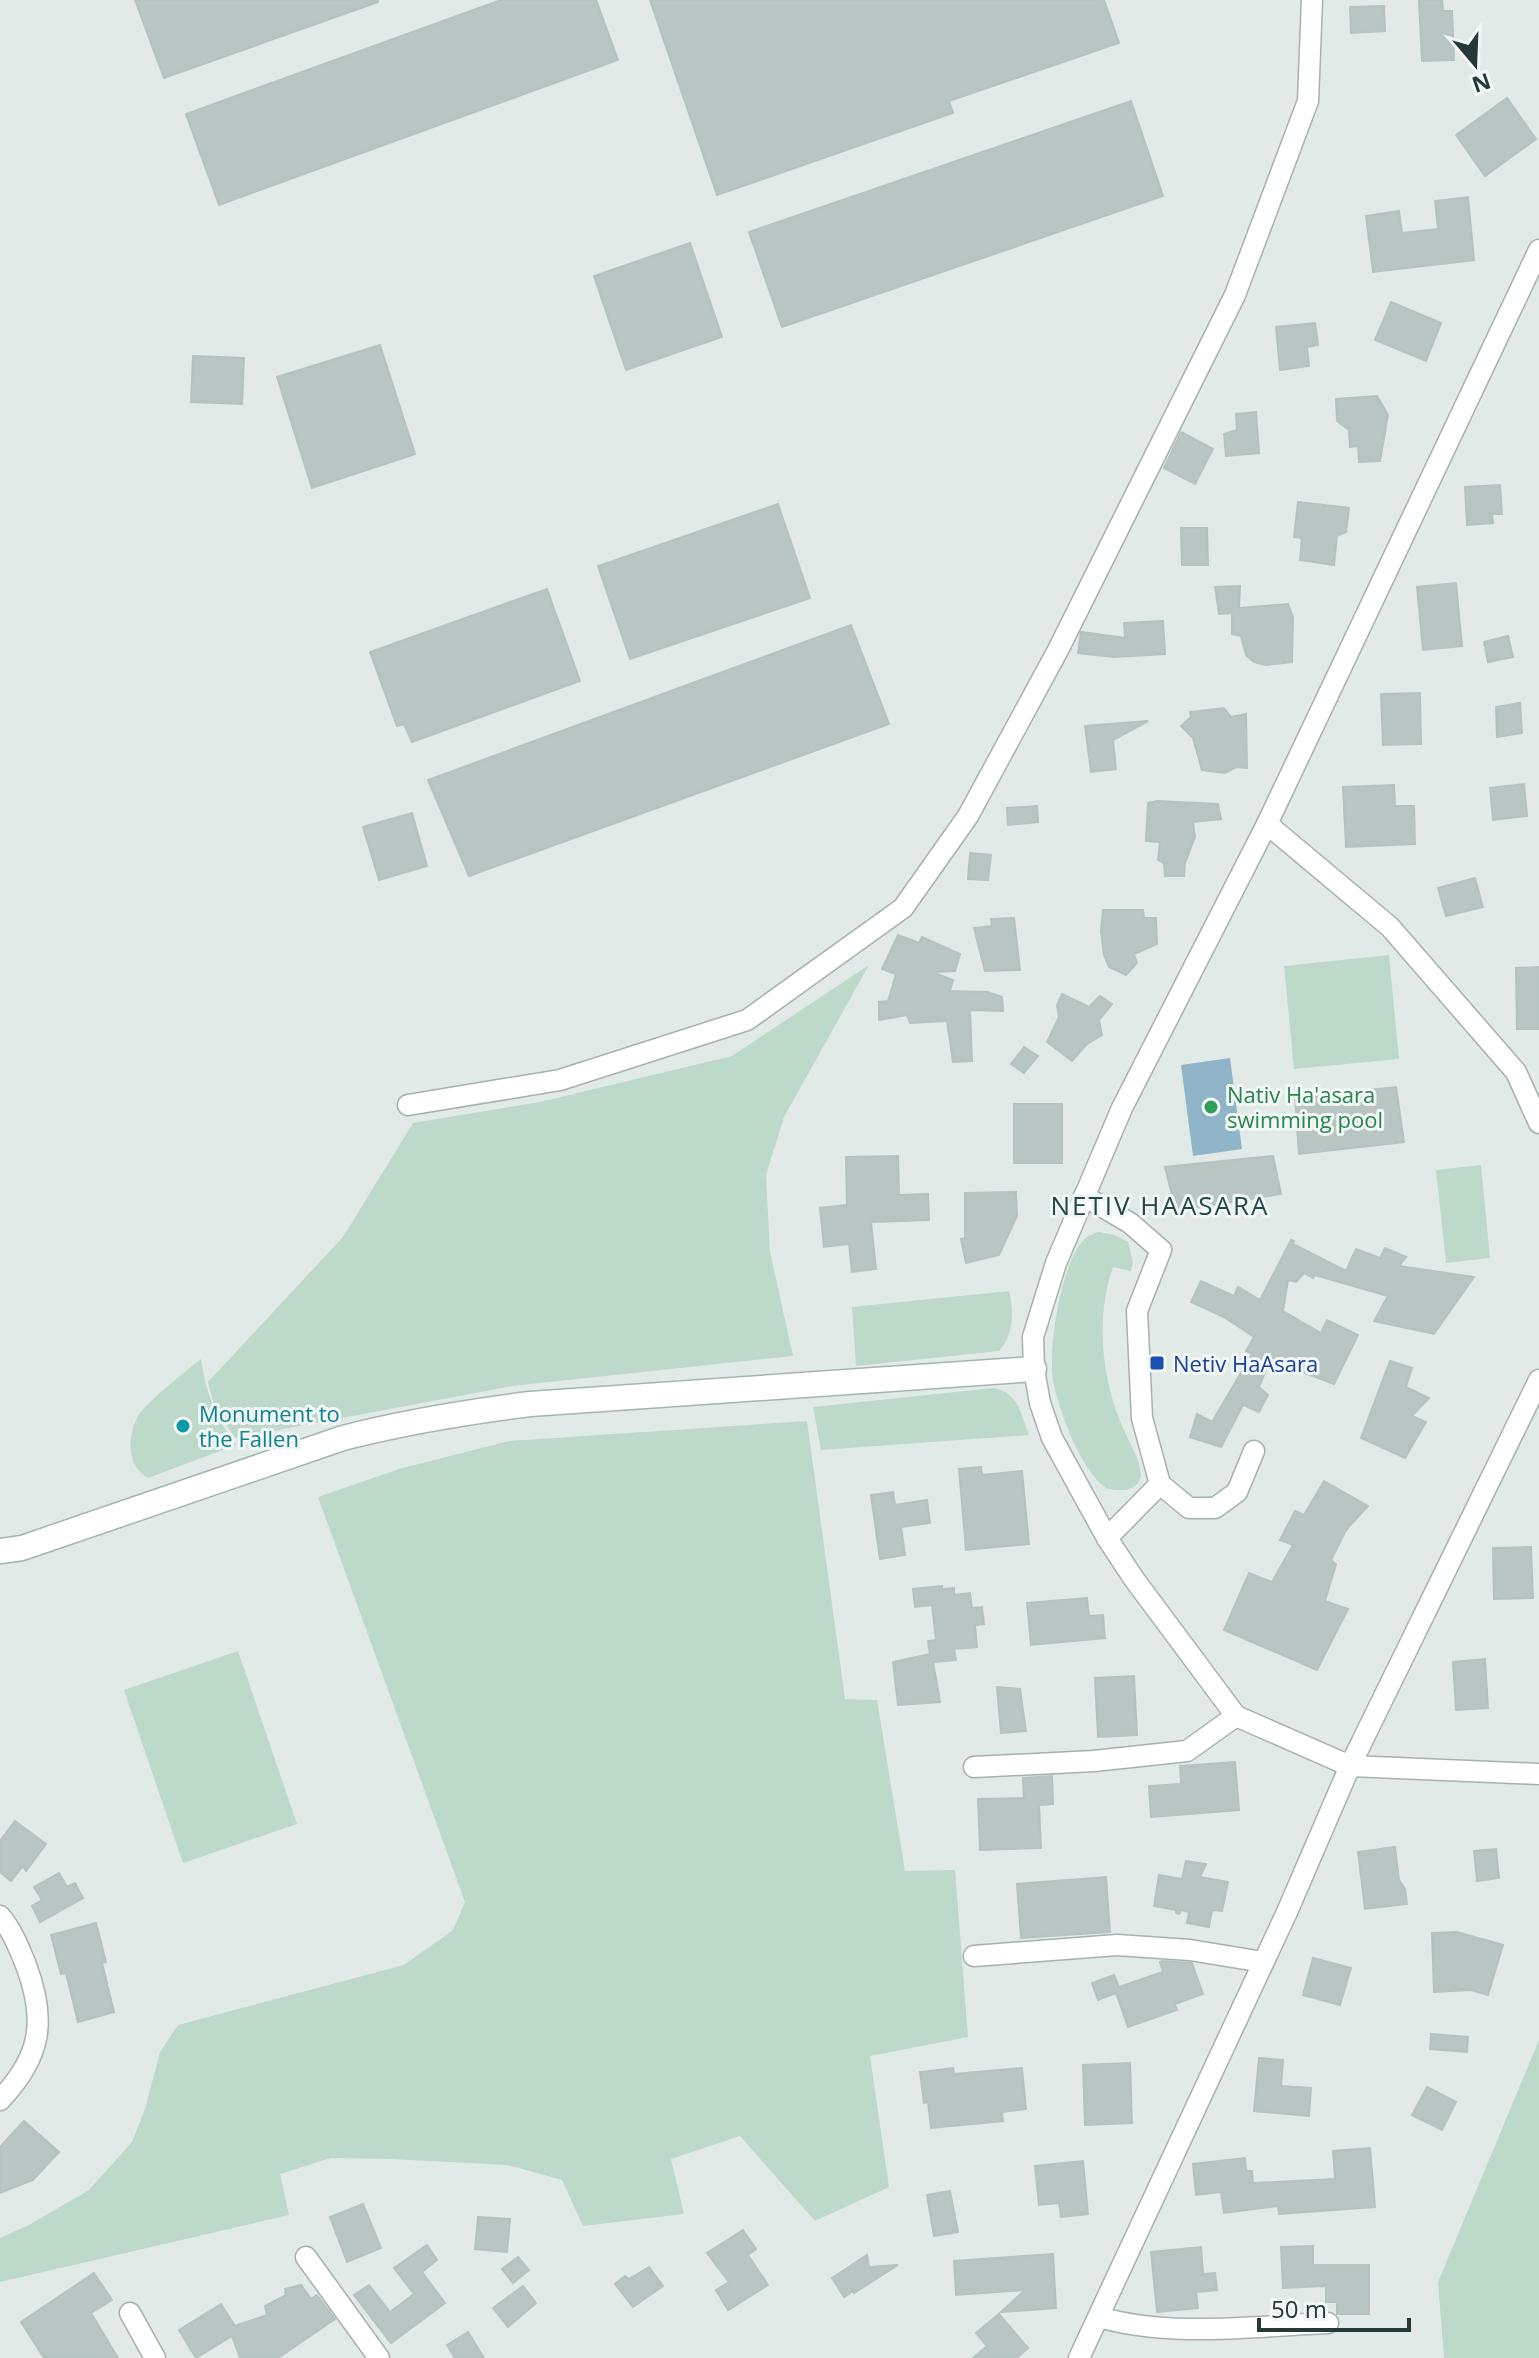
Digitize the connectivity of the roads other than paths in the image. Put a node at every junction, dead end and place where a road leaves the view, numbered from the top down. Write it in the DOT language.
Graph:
graph roads {
  1 [pos="1312,0"];
  2 [pos="1539,250"];
  3 [pos="1267,824"];
  4 [pos="408,1105"];
  5 [pos="1539,1123"];
  6 [pos="1084,1196"];
  7 [pos="1034,1369"];
  8 [pos="1539,1380"];
  9 [pos="1254,1451"];
  10 [pos="1160,1484"];
  11 [pos="1107,1538"];
  12 [pos="11,1550"];
  13 [pos="0,1563"];
  14 [pos="1236,1716"];
  15 [pos="1350,1766"];
  16 [pos="974,1767"];
  17 [pos="1539,1774"];
  18 [pos="0,1916"];
  19 [pos="974,1956"];
  20 [pos="1263,1962"];
  21 [pos="0,2100"];
  22 [pos="306,2257"];
  23 [pos="130,2313"];
  24 [pos="1099,2317"];
  25 [pos="1328,2323"];
  26 [pos="155,2358"];
  27 [pos="379,2358"];
  28 [pos="1079,2358"];
  1 -- 4 [label="street"];
  2 -- 3 [label="street"];
  3 -- 5 [label="street"];
  3 -- 6 [label="street"];
  6 -- 7 [label="street"];
  6 -- 10 [label="street"];
  7 -- 11 [label="street"];
  7 -- 12 [label="street"];
  8 -- 15 [label="street"];
  9 -- 10 [label="street"];
  10 -- 11 [label="street"];
  11 -- 14 [label="street"];
  12 -- 13 [label="street"];
  14 -- 15 [label="street"];
  14 -- 16 [label="street"];
  15 -- 17 [label="street"];
  15 -- 20 [label="street"];
  18 -- 21 [label="street"];
  19 -- 20 [label="street"];
  20 -- 24 [label="street"];
  22 -- 27 [label="street"];
  23 -- 26 [label="street"];
  24 -- 25 [label="street"];
  24 -- 28 [label="street"];
}
